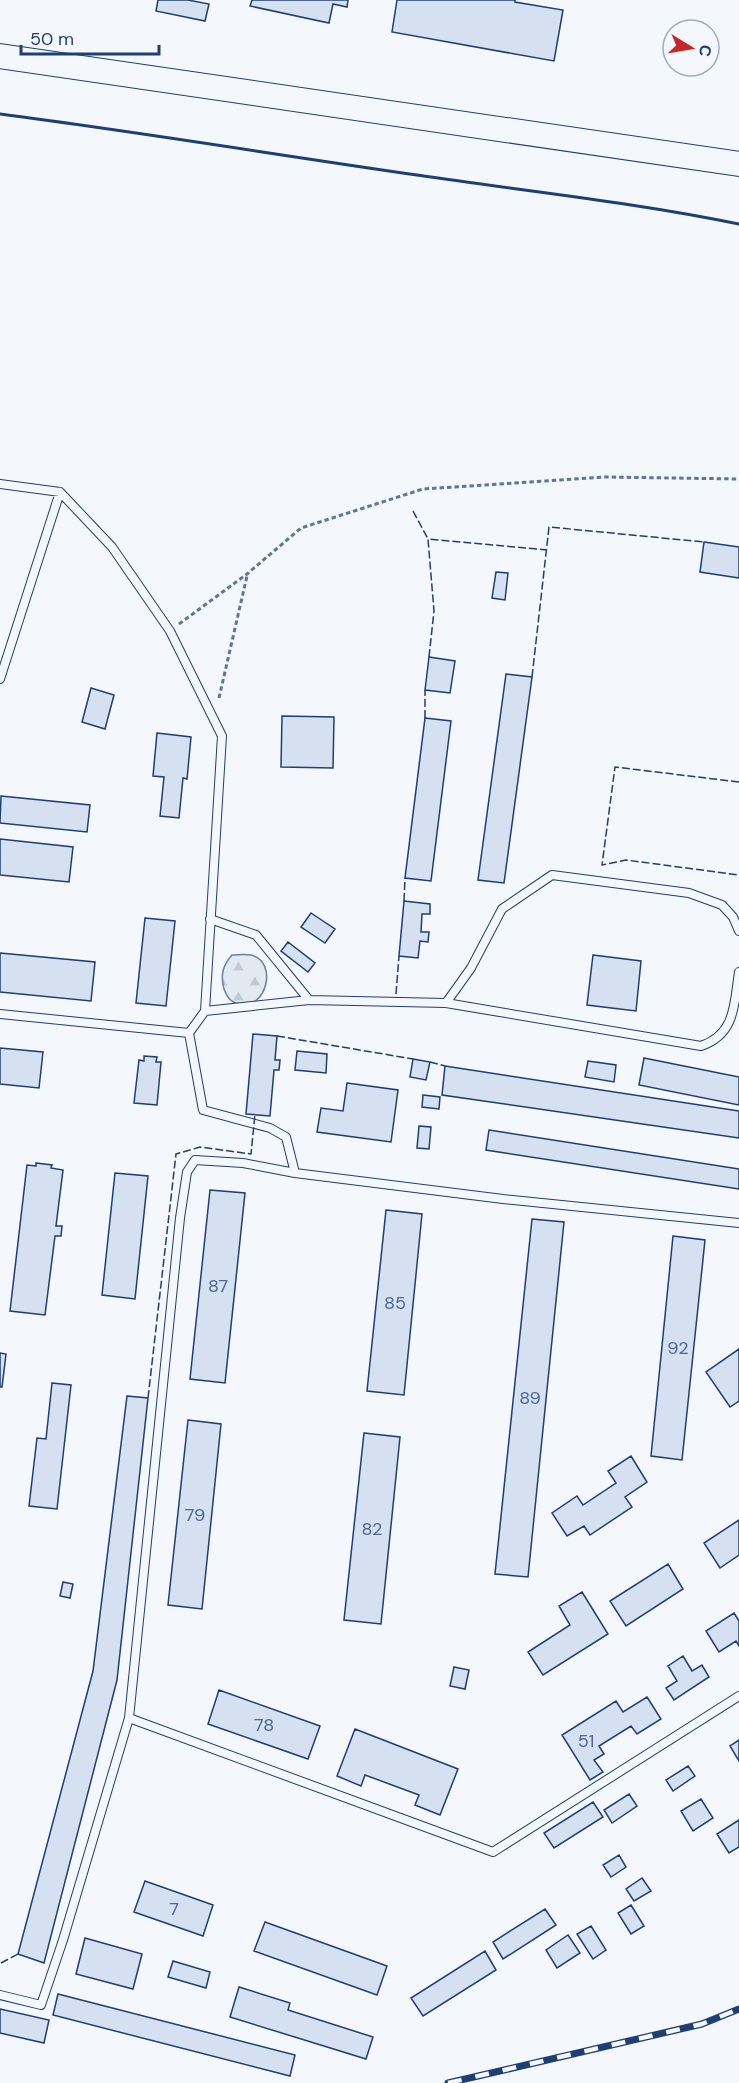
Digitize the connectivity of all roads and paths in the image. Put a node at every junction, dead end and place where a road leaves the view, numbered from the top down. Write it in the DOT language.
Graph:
graph roads {
  1 [pos="0,39"];
  2 [pos="0,56"];
  3 [pos="48,63"];
  4 [pos="739,164"];
  5 [pos="739,478"];
  6 [pos="0,484"];
  7 [pos="60,492"];
  8 [pos="247,574"];
  9 [pos="170,631"];
  10 [pos="0,679"];
  11 [pos="214,722"];
  12 [pos="210,920"];
  13 [pos="739,931"];
  14 [pos="739,972"];
  15 [pos="309,1000"];
  16 [pos="446,1003"];
  17 [pos="205,1011"];
  18 [pos="0,1014"];
  19 [pos="189,1033"];
  20 [pos="296,1173"];
  21 [pos="739,1223"];
  22 [pos="739,1696"];
  23 [pos="129,1719"];
  24 [pos="0,1995"];
  1 -- 3 [label="main road"];
  2 -- 3 [label="main road"];
  3 -- 4 [label="main road"];
  5 -- 8 [label="path"];
  6 -- 7 [label="lane"];
  7 -- 9 [label="lane"];
  7 -- 10 [label="lane"];
  8 -- 9 [label="path"];
  8 -- 11 [label="path"];
  9 -- 11 [label="lane"];
  11 -- 12 [label="lane"];
  12 -- 15 [label="lane"];
  12 -- 17 [label="lane"];
  13 -- 16 [label="lane"];
  14 -- 16 [label="lane"];
  15 -- 16 [label="lane"];
  15 -- 17 [label="lane"];
  17 -- 19 [label="lane"];
  18 -- 19 [label="lane"];
  19 -- 20 [label="lane"];
  20 -- 21 [label="lane"];
  20 -- 23 [label="lane"];
  22 -- 23 [label="lane"];
  23 -- 24 [label="lane"];
}
